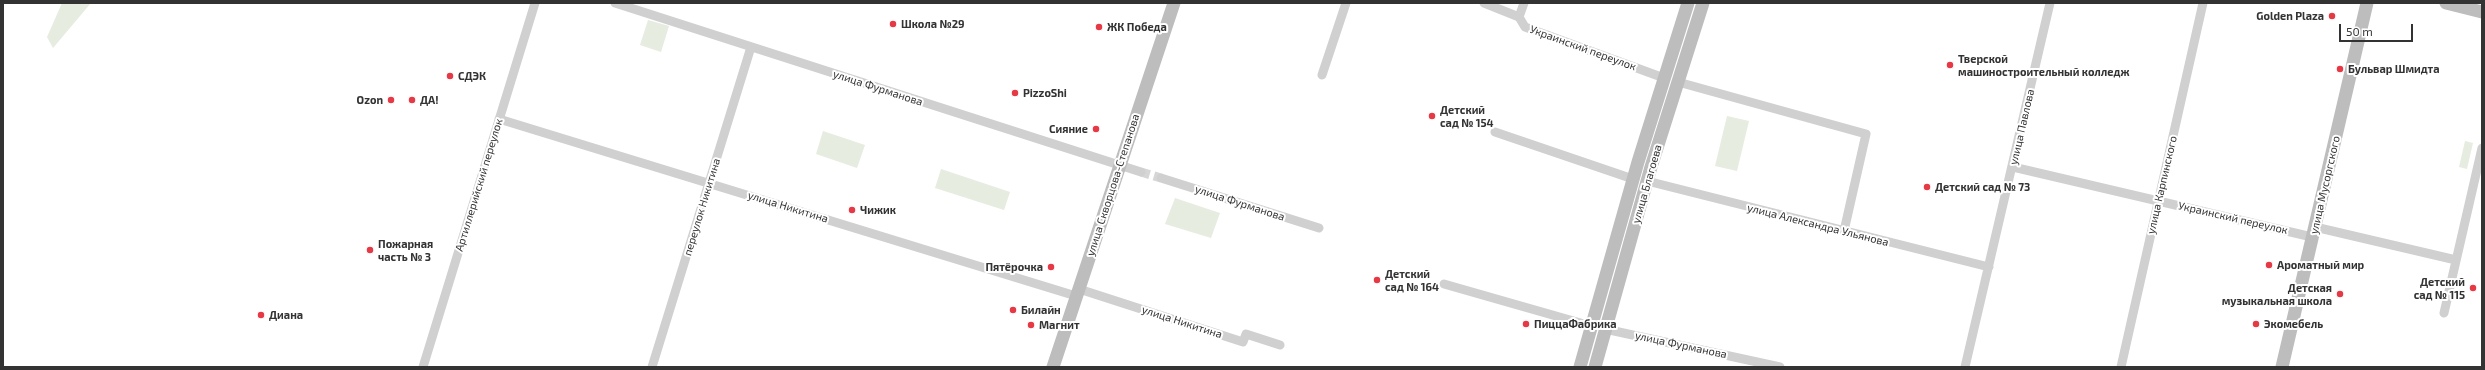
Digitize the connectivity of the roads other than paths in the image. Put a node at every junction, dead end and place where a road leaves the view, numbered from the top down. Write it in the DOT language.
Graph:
graph roads {
  1 [pos="535,3"];
  2 [pos="615,3"];
  3 [pos="1174,3"];
  4 [pos="1346,3"];
  5 [pos="1484,3"];
  6 [pos="1524,3"];
  7 [pos="1688,3"];
  8 [pos="1703,3"];
  9 [pos="2050,3"];
  10 [pos="2203,3"];
  11 [pos="2367,3"];
  12 [pos="2446,3"];
  13 [pos="2482,12"];
  14 [pos="1519,17"];
  15 [pos="751,47"];
  16 [pos="1322,75"];
  17 [pos="1664,78"];
  18 [pos="1678,82"];
  19 [pos="500,119"];
  20 [pos="1495,132"];
  21 [pos="2482,148"];
  22 [pos="1120,165"];
  23 [pos="2013,166"];
  24 [pos="1141,172"];
  25 [pos="1161,178"];
  26 [pos="1633,179"];
  27 [pos="1647,181"];
  28 [pos="709,183"];
  29 [pos="2158,200"];
  30 [pos="1319,228"];
  31 [pos="1844,231"];
  32 [pos="2314,232"];
  33 [pos="2456,260"];
  34 [pos="1989,267"];
  35 [pos="1444,284"];
  36 [pos="1078,293"];
  37 [pos="2444,313"];
  38 [pos="1593,320"];
  39 [pos="1605,329"];
  40 [pos="1601,343"];
  41 [pos="1280,345"];
  42 [pos="423,367"];
  43 [pos="652,367"];
  44 [pos="1053,367"];
  45 [pos="1580,367"];
  46 [pos="1595,367"];
  47 [pos="1780,367"];
  48 [pos="1965,367"];
  49 [pos="2121,367"];
  50 [pos="2282,367"];
  1 -- 19 [label="street, Артиллерийский переулок"];
  2 -- 15 [label="street, улица Фурманова"];
  3 -- 22 [label="main road, улица Скворцова-Степанова"];
  4 -- 16 [label="street"];
  5 -- 14 [label="street, Украинский переулок"];
  6 -- 14 [label="street"];
  7 -- 17 [label="main road, улица Благоева"];
  8 -- 18 [label="main road, улица Благоева"];
  9 -- 23 [label="street, улица Павлова"];
  10 -- 29 [label="street, улица Карпинского"];
  11 -- 32 [label="main road, улица Мусоргского"];
  12 -- 13 [label="main road"];
  14 -- 17 [label="street, Украинский переулок"];
  15 -- 22 [label="street, улица Фурманова"];
  15 -- 28 [label="street, переулок Никитина"];
  17 -- 26 [label="main road, улица Благоева"];
  18 -- 27 [label="main road, улица Благоева"];
  18 -- 31 [label="street"];
  19 -- 28 [label="street, улица Никитина"];
  19 -- 42 [label="street, Артиллерийский переулок"];
  20 -- 26 [label="street"];
  21 -- 33 [label="street"];
  22 -- 24 [label="street, улица Фурманова"];
  22 -- 36 [label="main road, улица Скворцова-Степанова"];
  23 -- 29 [label="street, Украинский переулок"];
  23 -- 34 [label="street, улица Павлова"];
  25 -- 30 [label="street, улица Фурманова"];
  26 -- 38 [label="main road, улица Благоева"];
  27 -- 31 [label="street, улица Александра Ульянова"];
  27 -- 39 [label="main road, улица Благоева"];
  28 -- 36 [label="street, улица Никитина"];
  28 -- 43 [label="street, переулок Никитина"];
  29 -- 32 [label="street, Украинский переулок"];
  29 -- 49 [label="street, улица Карпинского"];
  31 -- 34 [label="street, улица Александра Ульянова"];
  32 -- 33 [label="street, Украинский переулок"];
  32 -- 50 [label="main road, улица Мусоргского"];
  33 -- 37 [label="street"];
  34 -- 48 [label="street, улица Павлова"];
  35 -- 38 [label="street"];
  36 -- 41 [label="street, улица Никитина"];
  36 -- 44 [label="main road, улица Скворцова-Степанова"];
  38 -- 39 [label="main road"];
  38 -- 40 [label="main road"];
  38 -- 45 [label="main road, улица Благоева"];
  39 -- 40 [label="main road, улица Благоева"];
  39 -- 47 [label="street, улица Фурманова"];
  40 -- 46 [label="main road, улица Благоева"];
}
